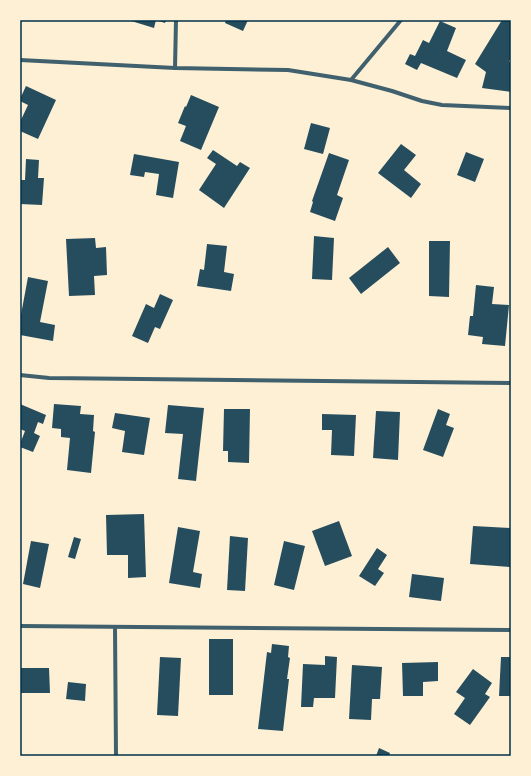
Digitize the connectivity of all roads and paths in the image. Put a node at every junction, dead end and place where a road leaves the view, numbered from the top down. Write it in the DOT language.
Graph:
graph roads {
  1 [pos="176,20"];
  2 [pos="401,20"];
  3 [pos="20,60"];
  4 [pos="175,68"];
  5 [pos="351,80"];
  6 [pos="511,108"];
  7 [pos="20,375"];
  8 [pos="511,382"];
  9 [pos="20,626"];
  10 [pos="115,627"];
  11 [pos="511,630"];
  12 [pos="116,756"];
  1 -- 4 [label="street"];
  2 -- 5 [label="street"];
  3 -- 4 [label="street"];
  4 -- 5 [label="street"];
  5 -- 6 [label="street"];
  7 -- 8 [label="street"];
  9 -- 10 [label="street"];
  10 -- 11 [label="street"];
  10 -- 12 [label="street"];
}
